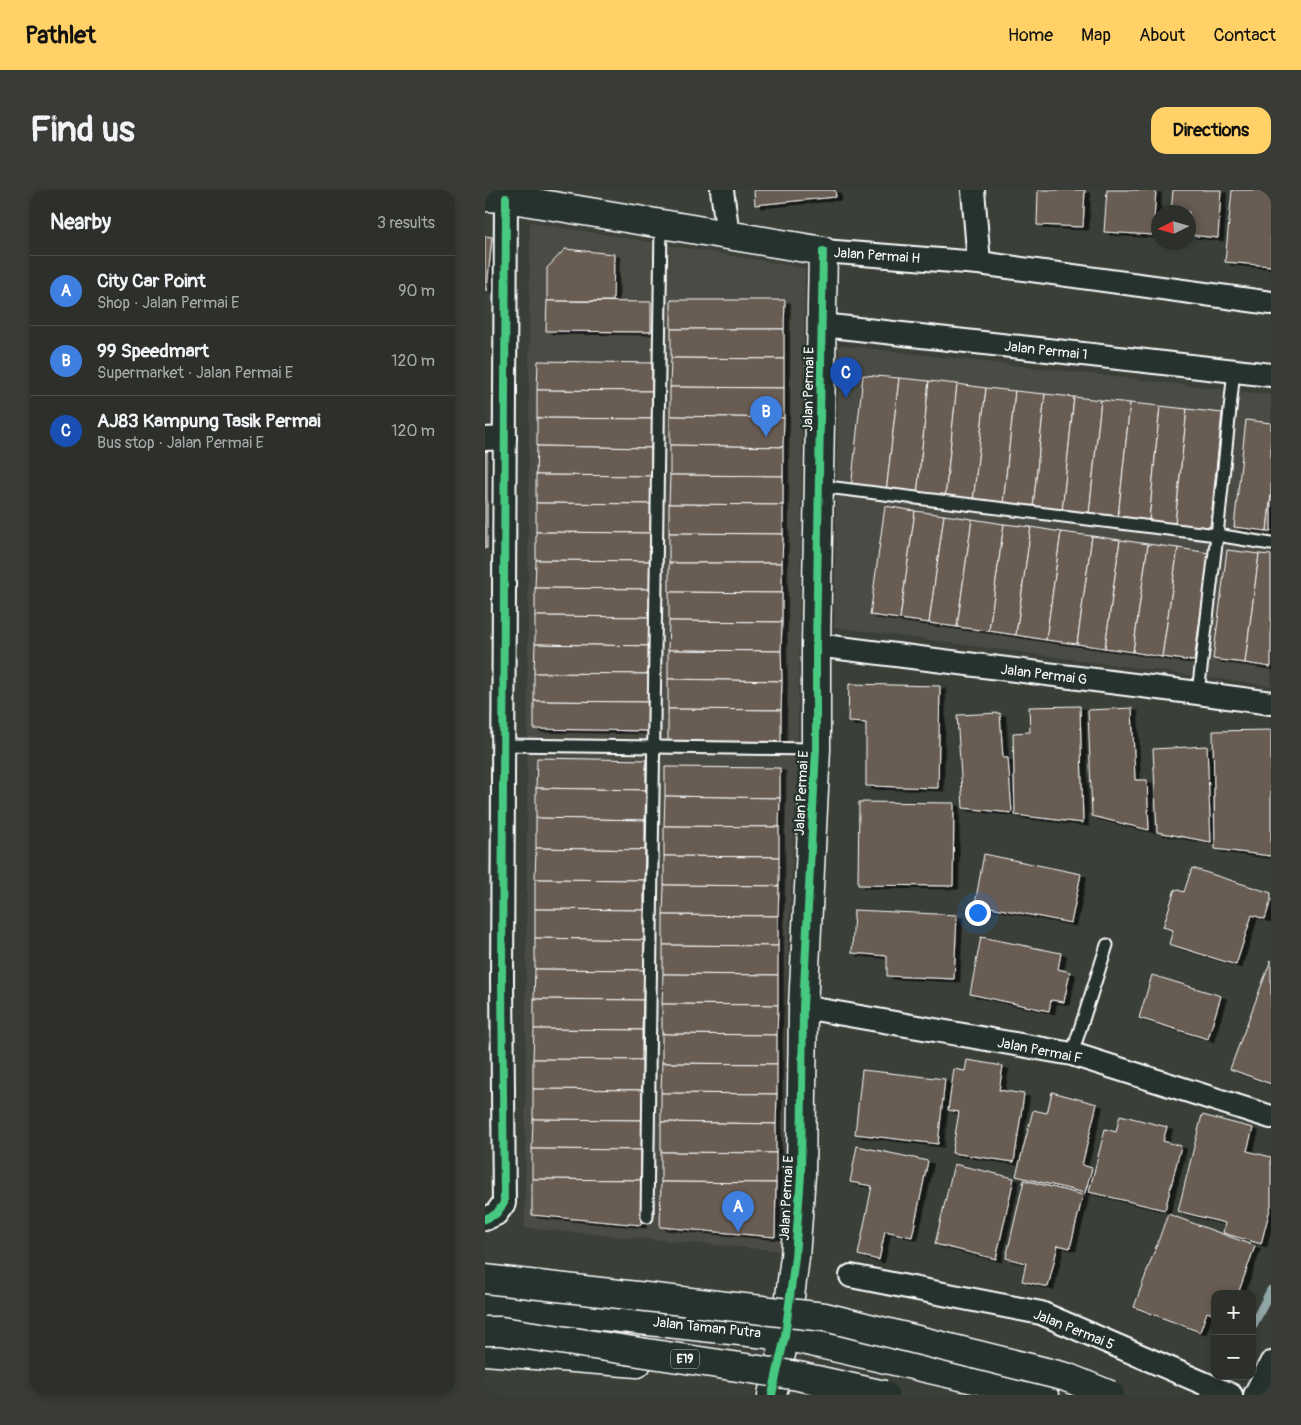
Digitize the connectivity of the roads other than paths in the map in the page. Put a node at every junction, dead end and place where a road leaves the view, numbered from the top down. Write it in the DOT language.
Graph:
graph roads {
  1 [pos="722,190"];
  2 [pos="973,190"];
  3 [pos="496,197"];
  4 [pos="661,225"];
  5 [pos="728,236"];
  6 [pos="823,251"];
  7 [pos="979,263"];
  8 [pos="1271,303"];
  9 [pos="821,325"];
  10 [pos="1233,370"];
  11 [pos="1271,375"];
  12 [pos="495,439"];
  13 [pos="819,486"];
  14 [pos="1217,535"];
  15 [pos="1271,544"];
  16 [pos="816,646"];
  17 [pos="1198,693"];
  18 [pos="1271,704"];
  19 [pos="494,705"];
  20 [pos="503,745"];
  21 [pos="653,747"];
  22 [pos="816,749"];
  23 [pos="1107,945"];
  24 [pos="493,979"];
  25 [pos="803,1007"];
  26 [pos="1072,1054"];
  27 [pos="1271,1117"];
  28 [pos="647,1217"];
  29 [pos="485,1219"];
  30 [pos="851,1276"];
  31 [pos="485,1279"];
  32 [pos="485,1303"];
  33 [pos="485,1331"];
  34 [pos="785,1336"];
  35 [pos="485,1351"];
  36 [pos="1271,1363"];
  37 [pos="775,1384"];
  38 [pos="884,1395"];
  39 [pos="1044,1395"];
  40 [pos="1110,1395"];
  41 [pos="1231,1395"];
  42 [pos="1255,1395"];
  1 -- 5 [label="street"];
  2 -- 7 [label="street"];
  3 -- 4 [label="main road, Jalan Permai H"];
  3 -- 12 [label="street"];
  4 -- 5 [label="main road, Jalan Permai H"];
  4 -- 21 [label="lane"];
  5 -- 6 [label="main road, Jalan Permai H"];
  6 -- 7 [label="street, Jalan Permai H"];
  6 -- 9 [label="main road, Jalan Permai E"];
  7 -- 8 [label="street, Jalan Permai H"];
  9 -- 10 [label="street, Jalan Permai 1"];
  9 -- 13 [label="main road, Jalan Permai E"];
  10 -- 11 [label="street, Jalan Permai 1"];
  10 -- 14 [label="lane"];
  12 -- 19 [label="street"];
  13 -- 14 [label="lane"];
  13 -- 16 [label="main road, Jalan Permai E"];
  14 -- 15 [label="lane"];
  14 -- 17 [label="lane"];
  16 -- 17 [label="street, Jalan Permai G"];
  16 -- 22 [label="main road, Jalan Permai E"];
  17 -- 18 [label="street, Jalan Permai G"];
  19 -- 20 [label="street"];
  20 -- 21 [label="lane"];
  20 -- 24 [label="street"];
  21 -- 22 [label="lane"];
  21 -- 28 [label="lane"];
  22 -- 25 [label="main road, Jalan Permai E"];
  23 -- 26 [label="lane"];
  24 -- 29 [label="street"];
  25 -- 26 [label="street, Jalan Permai F"];
  25 -- 34 [label="main road, Jalan Permai E"];
  26 -- 27 [label="street, Jalan Permai F"];
  30 -- 41 [label="street, Jalan Permai 5"];
  31 -- 40 [label="main road, bridge"];
  32 -- 34 [label="main road, Jalan Taman Putra"];
  33 -- 38 [label="main road, E19, bridge"];
  34 -- 37 [label="main road, Jalan Permai E"];
  34 -- 39 [label="main road, Jalan Taman Putra"];
  35 -- 37 [label="main road"];
  36 -- 42 [label="street"];
  37 -- 38 [label="main road"];
}
